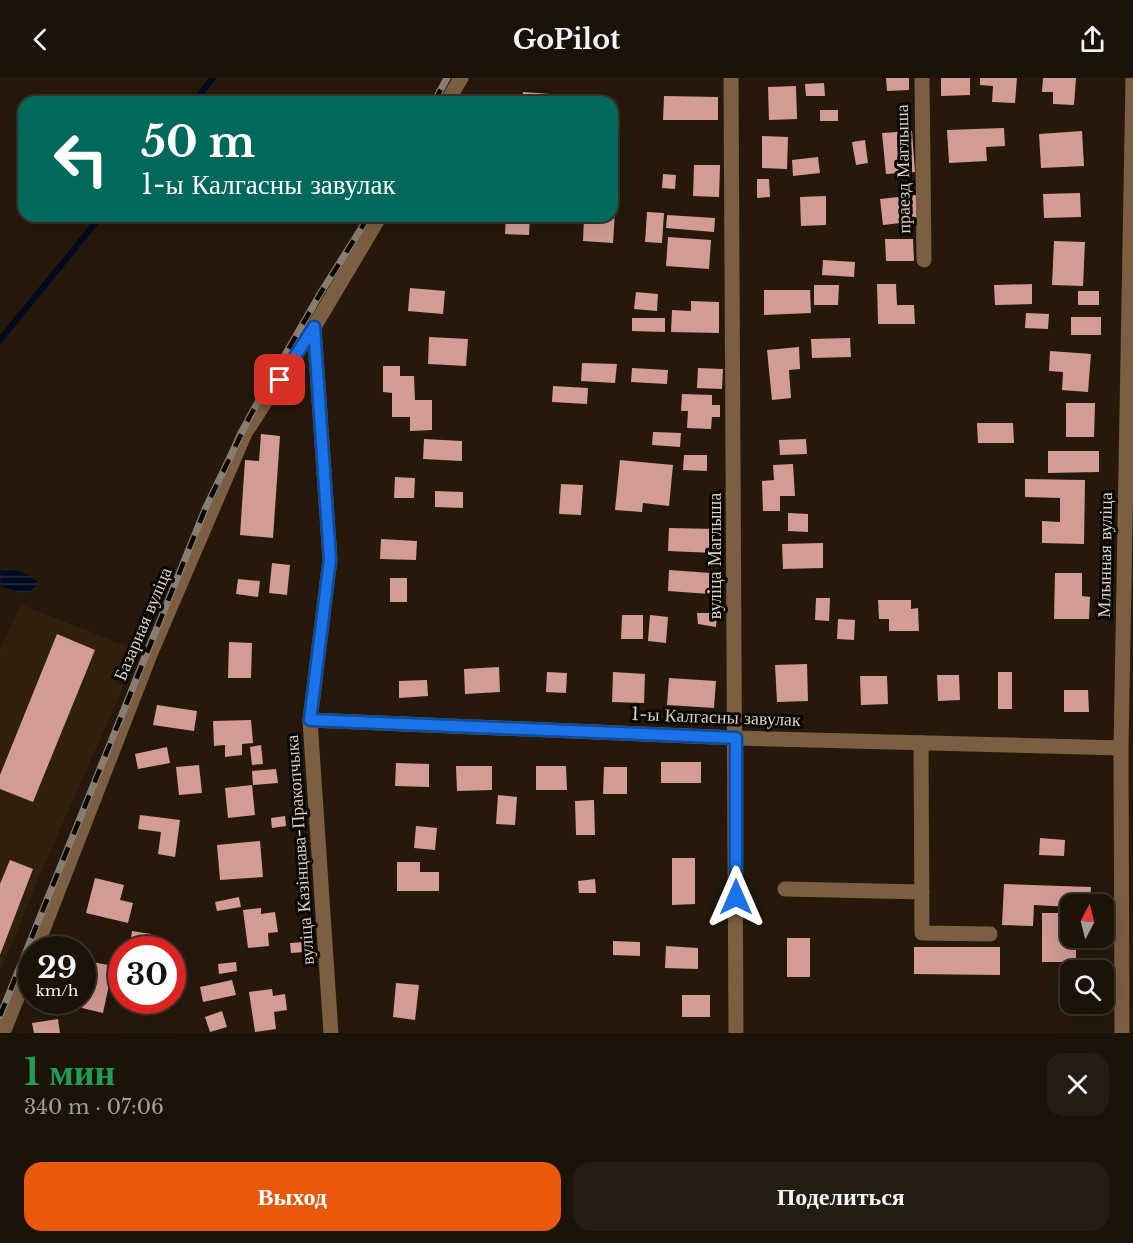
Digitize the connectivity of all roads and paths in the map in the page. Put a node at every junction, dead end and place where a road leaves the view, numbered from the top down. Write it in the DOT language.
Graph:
graph roads {
  1 [pos="461,78"];
  2 [pos="731,78"];
  3 [pos="922,78"];
  4 [pos="1133,78"];
  5 [pos="450,96"];
  6 [pos="376,222"];
  7 [pos="924,260"];
  8 [pos="314,327"];
  9 [pos="310,720"];
  10 [pos="736,738"];
  11 [pos="921,742"];
  12 [pos="1121,748"];
  13 [pos="785,889"];
  14 [pos="922,892"];
  15 [pos="990,934"];
  16 [pos="41,936"];
  17 [pos="18,994"];
  18 [pos="10,1014"];
  19 [pos="3,1033"];
  20 [pos="13,1033"];
  21 [pos="331,1033"];
  22 [pos="736,1033"];
  23 [pos="1122,1033"];
  1 -- 5 [label="street"];
  2 -- 10 [label="street, вуліца Маглыша"];
  3 -- 7 [label="street, праезд Маглыша"];
  4 -- 12 [label="street, Млынная вуліца"];
  6 -- 8 [label="street"];
  8 -- 9 [label="street, вуліца Казінцава-Пракопчыка"];
  8 -- 16 [label="street, Базарная вуліца"];
  9 -- 10 [label="street, 1-ы Калгасны завулак"];
  9 -- 21 [label="street, вуліца Казінцава-Пракопчыка"];
  10 -- 11 [label="street, 1-ы Калгасны завулак"];
  10 -- 22 [label="street, вуліца Маглыша"];
  11 -- 12 [label="street, 1-ы Калгасны завулак"];
  11 -- 14 [label="street"];
  12 -- 23 [label="street, Млынная вуліца"];
  13 -- 14 [label="street"];
  14 -- 15 [label="street"];
  17 -- 18 [label="street"];
  18 -- 19 [label="street"];
  18 -- 20 [label="street"];
}
